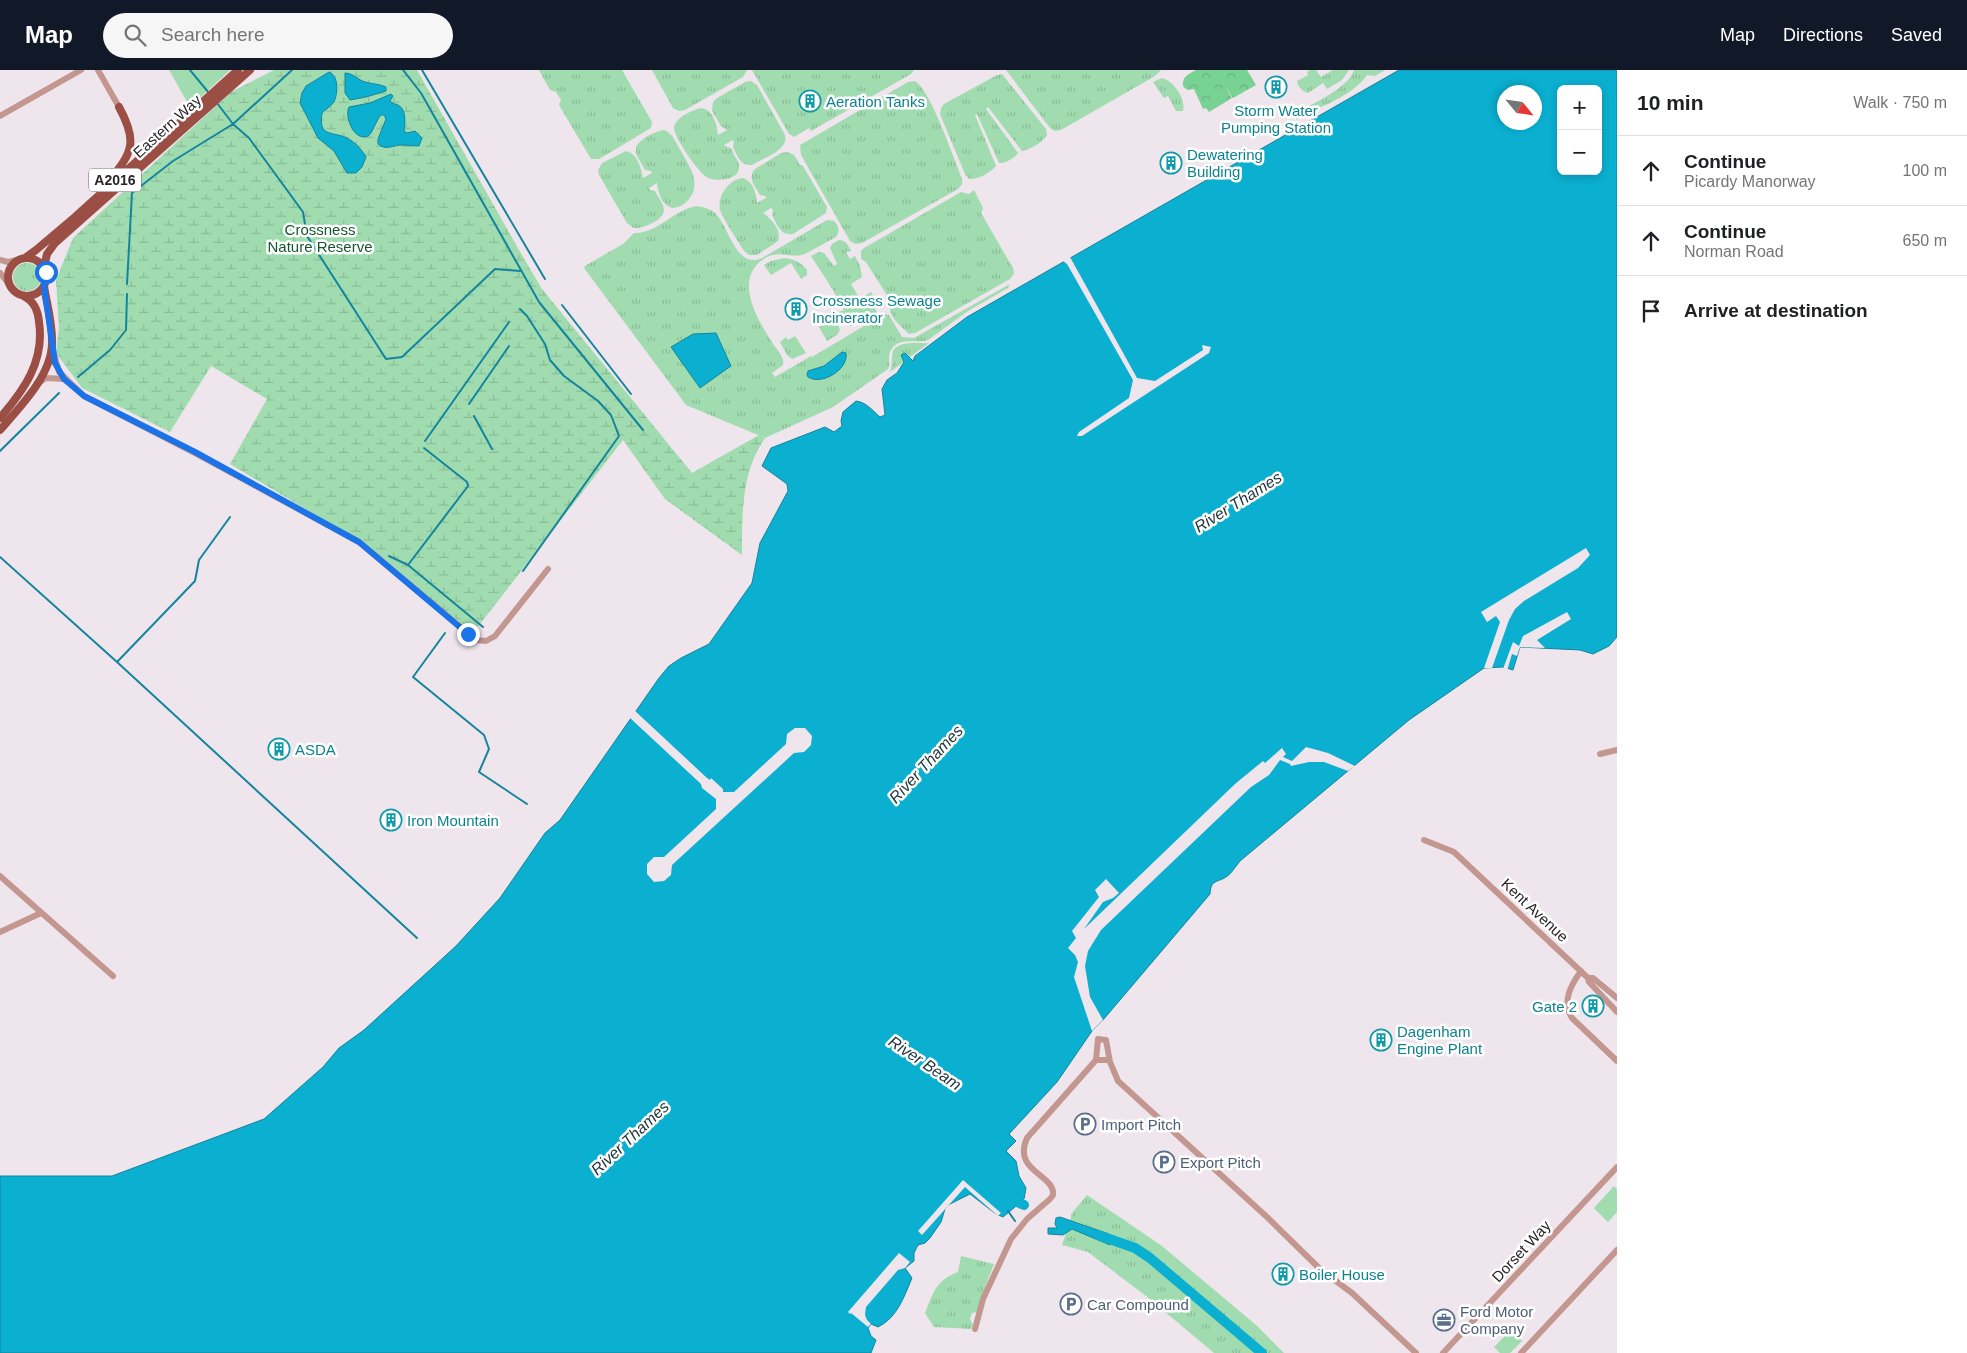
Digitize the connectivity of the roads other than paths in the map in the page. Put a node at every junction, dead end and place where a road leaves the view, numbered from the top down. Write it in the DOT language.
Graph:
graph roads {
  1 [pos="82,70"];
  2 [pos="98,70"];
  3 [pos="238,70"];
  4 [pos="250,70"];
  5 [pos="219,92"];
  6 [pos="206,104"];
  7 [pos="119,107"];
  8 [pos="0,116"];
  9 [pos="74,217"];
  10 [pos="25,258"];
  11 [pos="0,260"];
  12 [pos="17,260"];
  13 [pos="44,267"];
  14 [pos="0,273"];
  15 [pos="9,284"];
  16 [pos="44,286"];
  17 [pos="25,297"];
  18 [pos="52,347"];
  19 [pos="67,381"];
  20 [pos="35,385"];
  21 [pos="0,418"];
  22 [pos="0,430"];
  23 [pos="548,569"];
  24 [pos="1617,750"];
  25 [pos="1600,754"];
  26 [pos="1424,840"];
  27 [pos="0,876"];
  28 [pos="41,913"];
  29 [pos="0,932"];
  30 [pos="1581,971"];
  31 [pos="113,976"];
  32 [pos="1588,978"];
  33 [pos="1617,998"];
  34 [pos="1617,1012"];
  35 [pos="1096,1060"];
  36 [pos="1109,1060"];
  37 [pos="1617,1061"];
  38 [pos="1617,1167"];
  39 [pos="1617,1250"];
  40 [pos="976,1329"];
  41 [pos="1416,1353"];
  42 [pos="1443,1353"];
  43 [pos="1521,1353"];
  1 -- 8 [label="street"];
  2 -- 7 [label="street"];
  3 -- 5 [label="main road, Eastern Way / A2016"];
  4 -- 5 [label="main road, Eastern Way / A2016"];
  5 -- 6 [label="main road, Eastern Way / A2016"];
  6 -- 9 [label="main road, Eastern Way / A2016"];
  6 -- 13 [label="main road, Eastern Way / A2016"];
  7 -- 9 [label="main road"];
  9 -- 10 [label="main road, Eastern Way / A2016"];
  10 -- 12 [label="main road"];
  10 -- 13 [label="main road"];
  11 -- 12 [label="street"];
  12 -- 15 [label="main road"];
  13 -- 16 [label="main road"];
  14 -- 15 [label="street"];
  15 -- 17 [label="main road"];
  16 -- 17 [label="main road"];
  16 -- 18 [label="main road"];
  17 -- 21 [label="main road"];
  18 -- 19 [label="street"];
  18 -- 20 [label="main road"];
  19 -- 20 [label="street"];
  19 -- 23 [label="street"];
  20 -- 22 [label="main road"];
  24 -- 25 [label="street"];
  26 -- 30 [label="street, Kent Avenue"];
  27 -- 28 [label="street"];
  28 -- 29 [label="street"];
  28 -- 31 [label="street"];
  30 -- 32 [label="street, Kent Avenue"];
  30 -- 37 [label="street"];
  32 -- 33 [label="street"];
  32 -- 34 [label="street, Kent Avenue"];
  35 -- 36 [label="street"];
  35 -- 36 [label="street"];
  35 -- 40 [label="street"];
  36 -- 41 [label="street"];
  38 -- 42 [label="street, Dorset Way"];
  39 -- 43 [label="street"];
}
